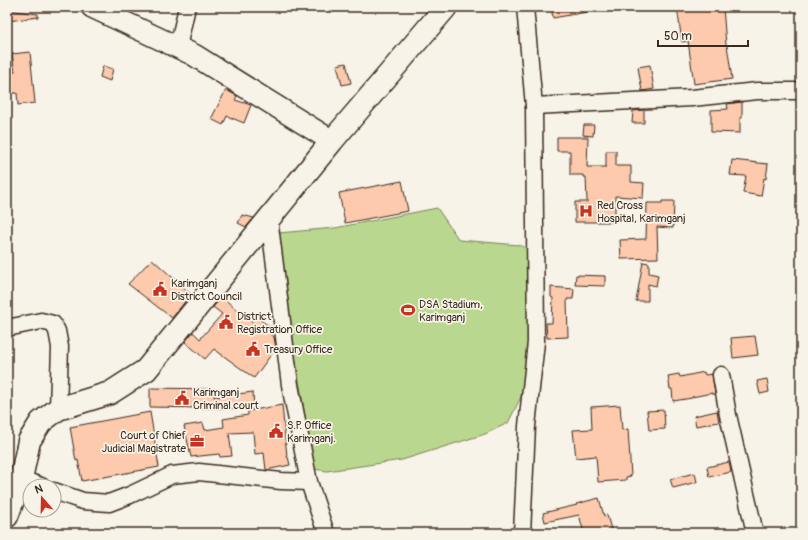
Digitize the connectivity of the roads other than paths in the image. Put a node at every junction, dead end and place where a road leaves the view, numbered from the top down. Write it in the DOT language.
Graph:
graph roads {
  1 [pos="92,7"];
  2 [pos="187,7"];
  3 [pos="446,7"];
  4 [pos="525,7"];
  5 [pos="178,47"];
  6 [pos="801,91"];
  7 [pos="534,106"];
  8 [pos="332,141"];
  9 [pos="269,218"];
  10 [pos="7,328"];
  11 [pos="721,375"];
  12 [pos="58,409"];
  13 [pos="31,478"];
  14 [pos="309,482"];
  15 [pos="62,494"];
  16 [pos="22,495"];
  17 [pos="7,516"];
  18 [pos="326,533"];
  19 [pos="522,533"];
  20 [pos="755,533"];
  1 -- 5 [label="main road"];
  2 -- 5 [label="street"];
  3 -- 8 [label="highway"];
  4 -- 7 [label="street"];
  5 -- 8 [label="main road"];
  6 -- 7 [label="street"];
  7 -- 19 [label="street"];
  8 -- 9 [label="highway"];
  9 -- 12 [label="highway"];
  9 -- 14 [label="street"];
  10 -- 12 [label="street"];
  11 -- 20 [label="street"];
  12 -- 13 [label="highway"];
  14 -- 15 [label="street"];
  14 -- 18 [label="street"];
  16 -- 17 [label="highway"];
}
